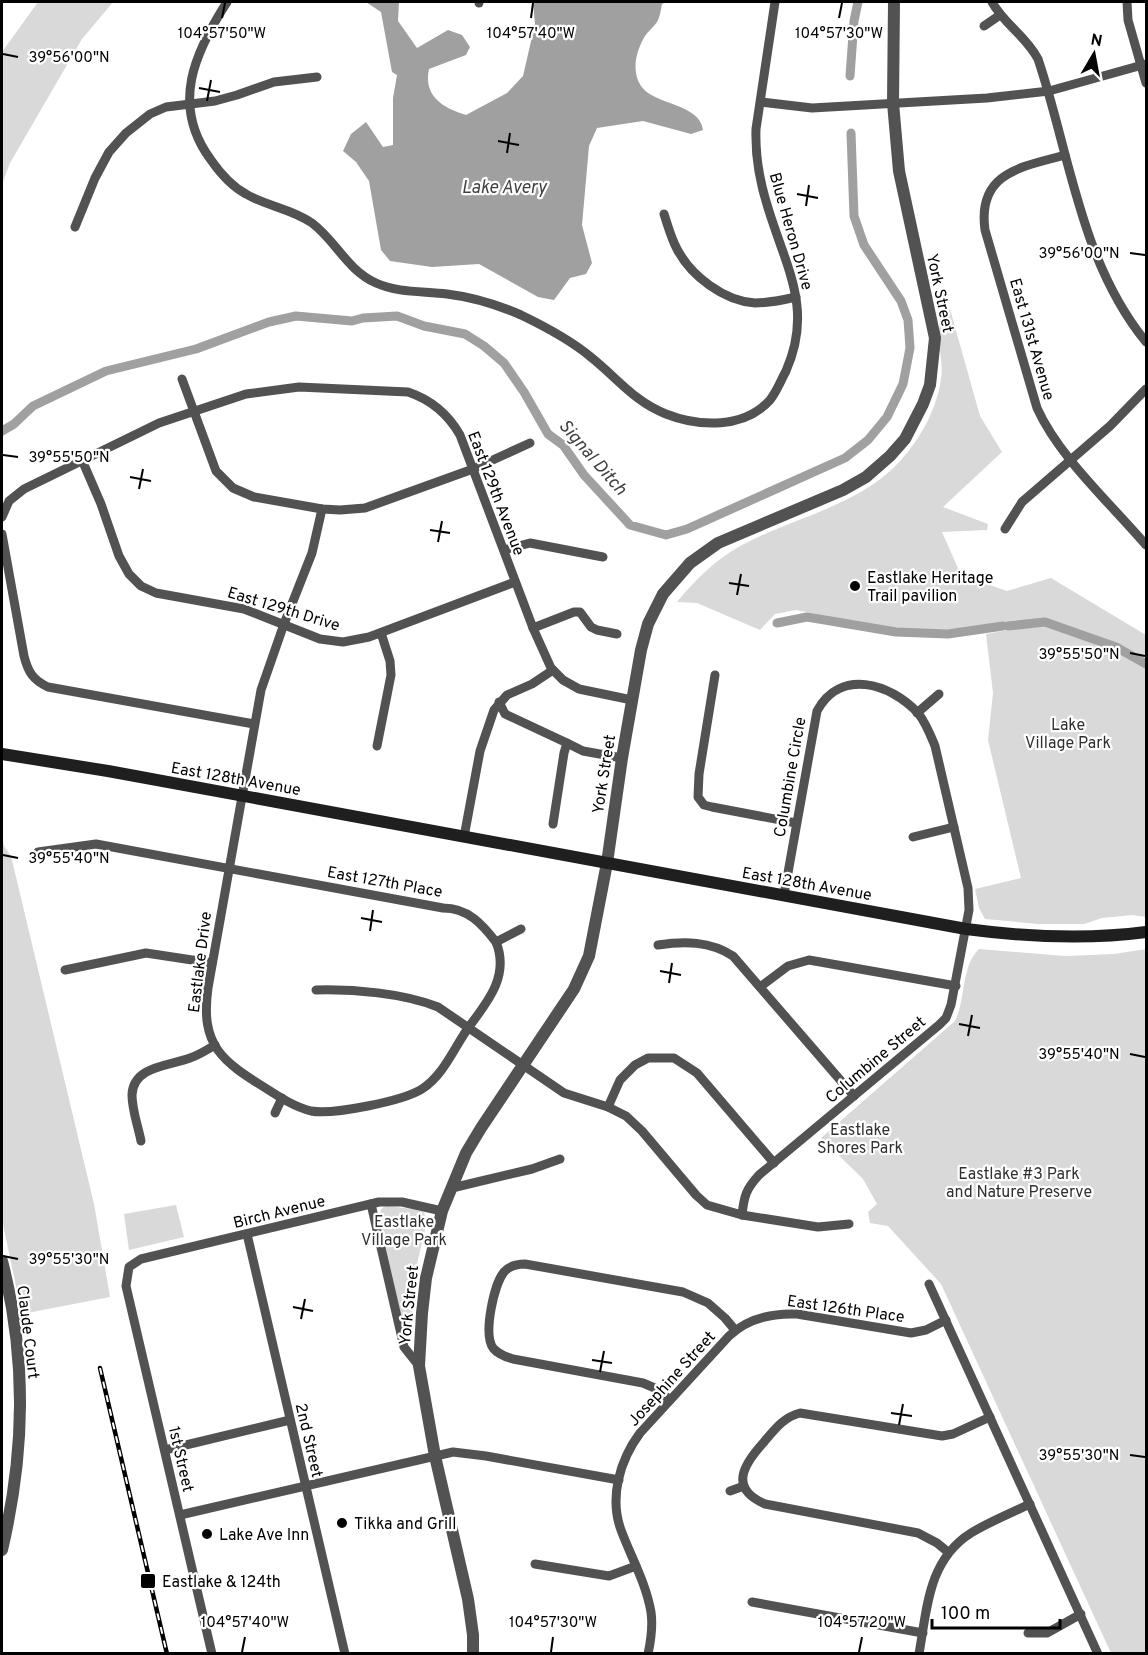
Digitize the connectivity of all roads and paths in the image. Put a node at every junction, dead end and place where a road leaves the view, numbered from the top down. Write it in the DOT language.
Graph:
graph roads {
  1 [pos="227,2"];
  2 [pos="776,2"];
  3 [pos="894,2"];
  4 [pos="992,2"];
  5 [pos="1127,2"];
  6 [pos="1000,15"];
  7 [pos="984,26"];
  8 [pos="1144,65"];
  9 [pos="317,77"];
  10 [pos="1146,83"];
  11 [pos="1049,91"];
  12 [pos="760,102"];
  13 [pos="893,103"];
  14 [pos="190,105"];
  15 [pos="1065,155"];
  16 [pos="664,214"];
  17 [pos="75,227"];
  18 [pos="796,297"];
  19 [pos="1146,342"];
  20 [pos="182,379"];
  21 [pos="1146,389"];
  22 [pos="194,410"];
  23 [pos="530,443"];
  24 [pos="1071,459"];
  25 [pos="82,460"];
  26 [pos="473,469"];
  27 [pos="322,509"];
  28 [pos="2,517"];
  29 [pos="1005,529"];
  30 [pos="2,534"];
  31 [pos="1146,542"];
  32 [pos="504,550"];
  33 [pos="603,557"];
  34 [pos="515,582"];
  35 [pos="284,624"];
  36 [pos="533,628"];
  37 [pos="381,633"];
  38 [pos="617,634"];
  39 [pos="553,670"];
  40 [pos="715,675"];
  41 [pos="829,681"];
  42 [pos="835,690"];
  43 [pos="939,694"];
  44 [pos="632,700"];
  45 [pos="499,702"];
  46 [pos="917,713"];
  47 [pos="254,724"];
  48 [pos="567,743"];
  49 [pos="377,746"];
  50 [pos="2,753"];
  51 [pos="622,758"];
  52 [pos="241,796"];
  53 [pos="796,823"];
  54 [pos="552,824"];
  55 [pos="954,827"];
  56 [pos="464,837"];
  57 [pos="913,837"];
  58 [pos="38,852"];
  59 [pos="607,863"];
  60 [pos="228,867"];
  61 [pos="784,895"];
  62 [pos="521,929"];
  63 [pos="966,929"];
  64 [pos="1146,932"];
  65 [pos="496,942"];
  66 [pos="658,945"];
  67 [pos="213,963"];
  68 [pos="65,970"];
  69 [pos="956,986"];
  70 [pos="760,987"];
  71 [pos="316,990"];
  72 [pos="469,1027"];
  73 [pos="215,1046"];
  74 [pos="523,1067"];
  75 [pos="854,1096"];
  76 [pos="282,1098"];
  77 [pos="608,1107"];
  78 [pos="275,1113"];
  79 [pos="141,1141"];
  80 [pos="560,1159"];
  81 [pos="774,1163"];
  82 [pos="452,1188"];
  83 [pos="371,1204"];
  84 [pos="442,1211"];
  85 [pos="742,1215"];
  86 [pos="849,1224"];
  87 [pos="247,1234"];
  88 [pos="504,1257"];
  89 [pos="2,1261"];
  90 [pos="509,1267"];
  91 [pos="128,1271"];
  92 [pos="929,1284"];
  93 [pos="946,1320"];
  94 [pos="735,1330"];
  95 [pos="419,1366"];
  96 [pos="670,1400"];
  97 [pos="990,1417"];
  98 [pos="290,1420"];
  99 [pos="165,1450"];
  100 [pos="435,1456"];
  101 [pos="618,1480"];
  102 [pos="305,1486"];
  103 [pos="744,1486"];
  104 [pos="730,1491"];
  105 [pos="1030,1504"];
  106 [pos="180,1515"];
  107 [pos="2,1550"];
  108 [pos="948,1552"];
  109 [pos="535,1564"];
  110 [pos="636,1566"];
  111 [pos="752,1602"];
  112 [pos="1081,1614"];
  113 [pos="923,1633"];
  114 [pos="1028,1633"];
  115 [pos="212,1653"];
  116 [pos="345,1653"];
  117 [pos="472,1653"];
  118 [pos="648,1653"];
  119 [pos="919,1653"];
  120 [pos="1098,1653"];
  1 -- 14 [label="street, Blue Heron Drive"];
  2 -- 12 [label="street, Blue Heron Drive"];
  3 -- 13 [label="street, York Street"];
  4 -- 6 [label="street"];
  5 -- 8 [label="street"];
  6 -- 7 [label="street"];
  6 -- 11 [label="street"];
  8 -- 10 [label="street"];
  8 -- 11 [label="street"];
  9 -- 14 [label="street"];
  11 -- 13 [label="street"];
  11 -- 15 [label="street"];
  12 -- 13 [label="street"];
  12 -- 18 [label="street, Blue Heron Drive"];
  13 -- 44 [label="street, York Street"];
  14 -- 17 [label="street"];
  14 -- 18 [label="street, Blue Heron Drive"];
  15 -- 19 [label="street"];
  15 -- 24 [label="street, East 131st Avenue"];
  16 -- 18 [label="street"];
  20 -- 22 [label="street"];
  21 -- 24 [label="street"];
  22 -- 25 [label="street, East 129th Avenue"];
  22 -- 26 [label="street, East 129th Avenue"];
  22 -- 27 [label="street"];
  23 -- 26 [label="street"];
  24 -- 29 [label="street"];
  24 -- 31 [label="street, East 131st Avenue"];
  25 -- 28 [label="street, East 129th Avenue"];
  25 -- 35 [label="street, East 129th Drive"];
  26 -- 27 [label="street"];
  26 -- 32 [label="street, East 129th Avenue"];
  27 -- 35 [label="street, Eastlake Drive"];
  30 -- 47 [label="street"];
  32 -- 33 [label="street"];
  32 -- 34 [label="street, East 129th Avenue"];
  34 -- 36 [label="street, East 129th Avenue"];
  34 -- 37 [label="street, East 129th Drive"];
  35 -- 37 [label="street, East 129th Drive"];
  35 -- 47 [label="street, Eastlake Drive"];
  36 -- 38 [label="street"];
  36 -- 39 [label="street, East 129th Avenue"];
  37 -- 49 [label="street"];
  39 -- 44 [label="street, East 129th Avenue"];
  39 -- 45 [label="street"];
  40 -- 53 [label="street"];
  41 -- 42 [label="street"];
  42 -- 46 [label="street"];
  42 -- 53 [label="street, Columbine Circle"];
  43 -- 46 [label="street"];
  44 -- 51 [label="street, York Street"];
  45 -- 48 [label="street"];
  45 -- 56 [label="street"];
  46 -- 55 [label="street"];
  47 -- 52 [label="street, Eastlake Drive"];
  48 -- 51 [label="street"];
  48 -- 54 [label="street"];
  50 -- 52 [label="main road, East 128th Avenue"];
  51 -- 59 [label="street, York Street"];
  52 -- 56 [label="main road, East 128th Avenue"];
  52 -- 60 [label="street, Eastlake Drive"];
  53 -- 61 [label="street, Columbine Circle"];
  55 -- 57 [label="street"];
  55 -- 63 [label="street"];
  56 -- 59 [label="main road, East 128th Avenue"];
  58 -- 60 [label="street, East 127th Place"];
  59 -- 61 [label="main road, East 128th Avenue"];
  59 -- 74 [label="street, York Street"];
  60 -- 65 [label="street, East 127th Place"];
  60 -- 67 [label="street, Eastlake Drive"];
  61 -- 63 [label="main road, East 128th Avenue"];
  62 -- 65 [label="street"];
  63 -- 64 [label="main road, East 128th Avenue"];
  63 -- 69 [label="street, Columbine Street"];
  65 -- 72 [label="street, Eastlake Drive"];
  66 -- 70 [label="street"];
  67 -- 68 [label="street"];
  67 -- 73 [label="street, Eastlake Drive"];
  69 -- 70 [label="street"];
  69 -- 75 [label="street, Columbine Street"];
  70 -- 75 [label="street"];
  71 -- 72 [label="street"];
  72 -- 74 [label="street"];
  72 -- 76 [label="street, Eastlake Drive"];
  73 -- 76 [label="street, Eastlake Drive"];
  73 -- 79 [label="street"];
  74 -- 77 [label="street"];
  74 -- 82 [label="street, York Street"];
  75 -- 81 [label="street, Columbine Street"];
  76 -- 78 [label="street"];
  77 -- 81 [label="street"];
  77 -- 85 [label="street"];
  80 -- 82 [label="street"];
  81 -- 85 [label="street, Columbine Street"];
  82 -- 84 [label="street, York Street"];
  83 -- 84 [label="street, Birch Avenue"];
  83 -- 87 [label="street, Birch Avenue"];
  83 -- 95 [label="street"];
  84 -- 95 [label="street, York Street"];
  85 -- 86 [label="street"];
  87 -- 91 [label="street, Birch Avenue"];
  87 -- 98 [label="street, 2nd Street"];
  88 -- 90 [label="street"];
  89 -- 107 [label="street, Claude Court"];
  90 -- 94 [label="street"];
  90 -- 96 [label="street"];
  91 -- 99 [label="street, 1st Street"];
  92 -- 93 [label="street"];
  93 -- 94 [label="street, East 126th Place"];
  93 -- 97 [label="street"];
  94 -- 96 [label="street, Josephine Street"];
  95 -- 100 [label="street, York Street"];
  96 -- 101 [label="street, Josephine Street"];
  97 -- 103 [label="street"];
  97 -- 105 [label="street"];
  98 -- 99 [label="street"];
  98 -- 102 [label="street, 2nd Street"];
  99 -- 106 [label="street, 1st Street"];
  100 -- 101 [label="street"];
  100 -- 102 [label="street"];
  100 -- 117 [label="street, York Street"];
  101 -- 110 [label="street, Josephine Street"];
  102 -- 106 [label="street"];
  102 -- 116 [label="street, 2nd Street"];
  103 -- 104 [label="street"];
  103 -- 108 [label="street"];
  105 -- 108 [label="street"];
  105 -- 112 [label="street"];
  106 -- 115 [label="street, 1st Street"];
  108 -- 113 [label="street"];
  109 -- 110 [label="street"];
  110 -- 118 [label="street, Josephine Street"];
  111 -- 113 [label="street"];
  112 -- 114 [label="street"];
  112 -- 120 [label="street"];
  113 -- 119 [label="street"];
}
